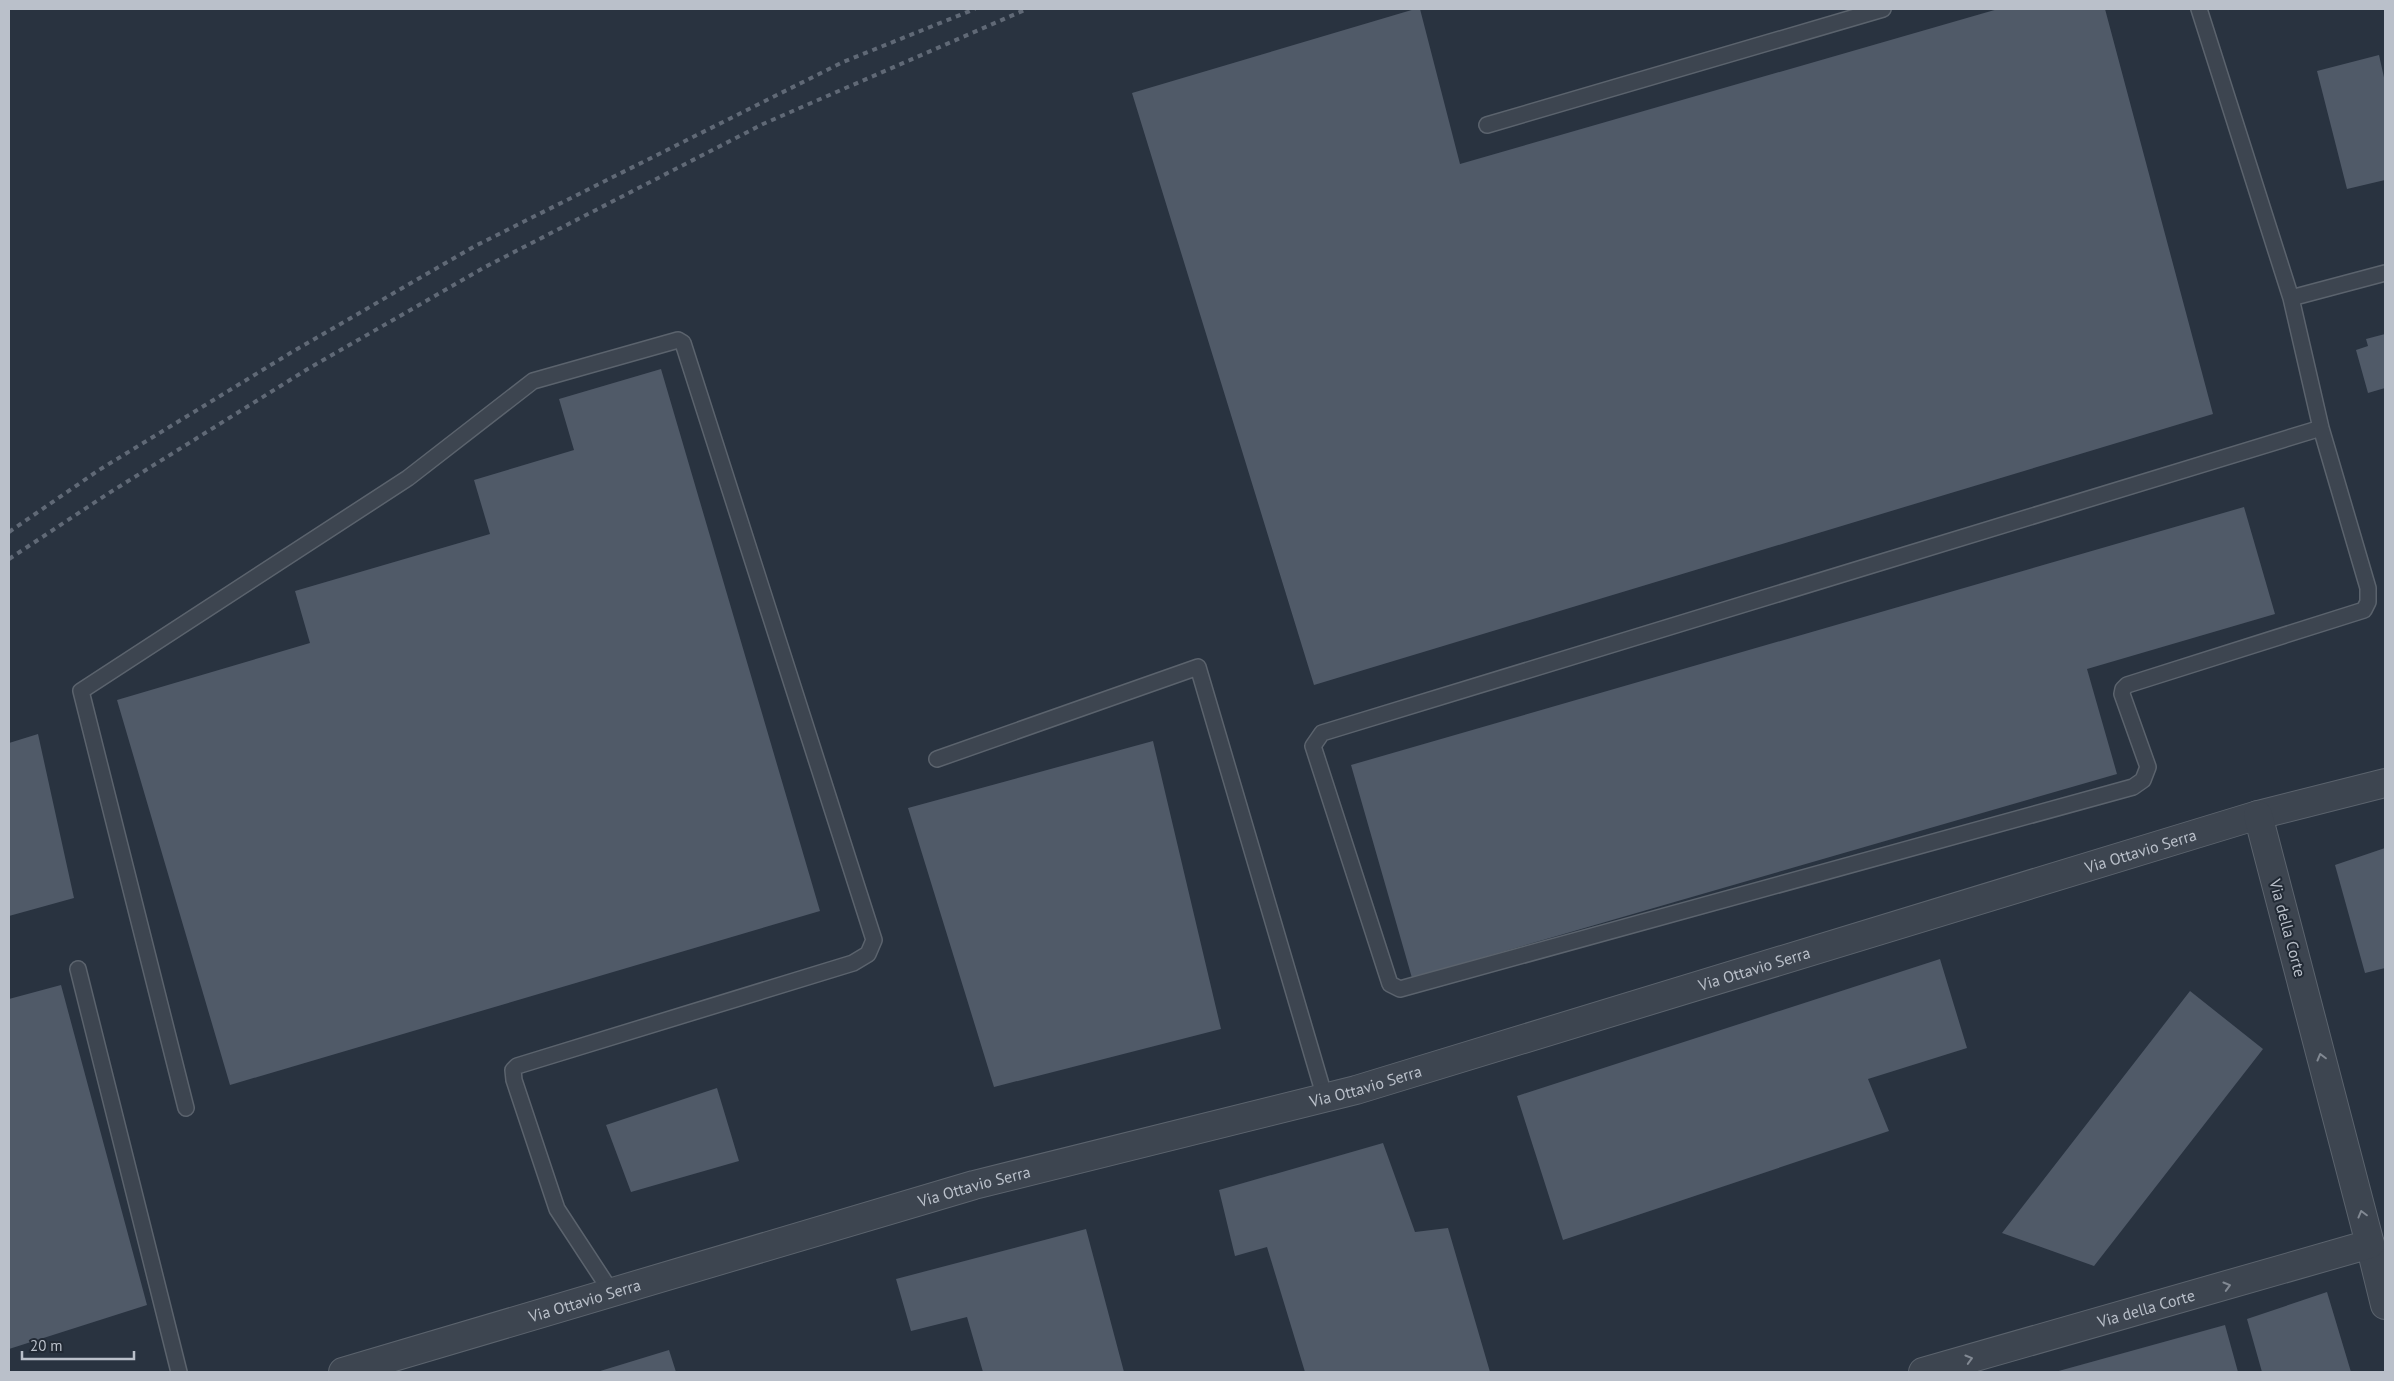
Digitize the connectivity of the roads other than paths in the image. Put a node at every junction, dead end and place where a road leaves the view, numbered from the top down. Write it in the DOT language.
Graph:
graph roads {
  1 [pos="1882,9"];
  2 [pos="2199,9"];
  3 [pos="1487,125"];
  4 [pos="2385,273"];
  5 [pos="2291,298"];
  6 [pos="2322,428"];
  7 [pos="938,760"];
  8 [pos="2385,783"];
  9 [pos="2258,816"];
  10 [pos="78,969"];
  11 [pos="1325,1098"];
  12 [pos="186,1108"];
  13 [pos="2370,1244"];
  14 [pos="612,1293"];
  15 [pos="2385,1306"];
  16 [pos="179,1372"];
  17 [pos="343,1372"];
  18 [pos="1922,1372"];
  1 -- 3 [label="lane"];
  2 -- 5 [label="lane"];
  4 -- 5 [label="lane"];
  5 -- 6 [label="lane"];
  6 -- 6 [label="lane"];
  7 -- 11 [label="lane"];
  8 -- 9 [label="street, Via Ottavio Serra"];
  9 -- 11 [label="street, Via Ottavio Serra"];
  13 -- 9 [label="street, Via della Corte, one-way"];
  10 -- 16 [label="lane"];
  11 -- 14 [label="street, Via Ottavio Serra"];
  12 -- 14 [label="lane"];
  13 -- 15 [label="street, Via della Corte"];
  18 -- 13 [label="street, Via della Corte, one-way"];
  14 -- 17 [label="street, Via Ottavio Serra"];
}
